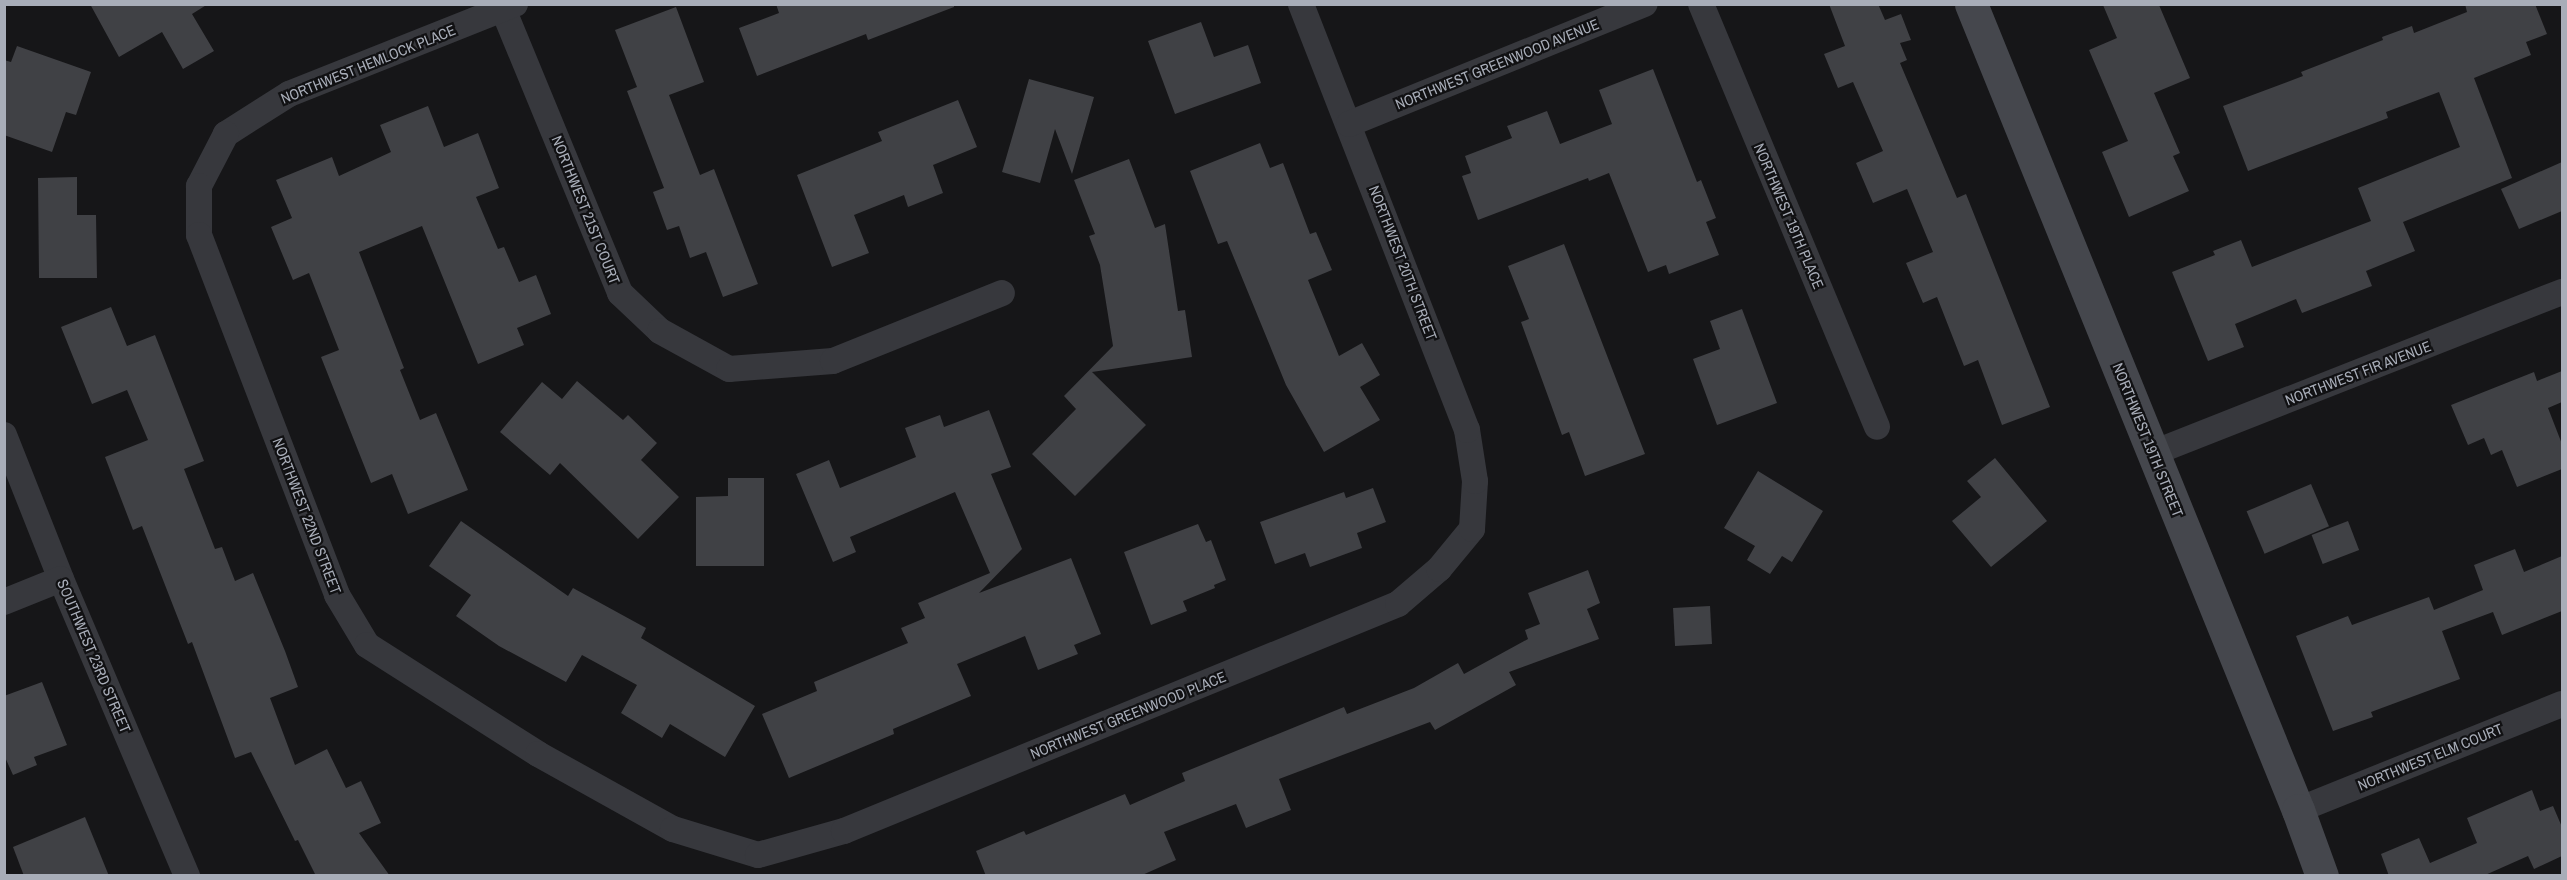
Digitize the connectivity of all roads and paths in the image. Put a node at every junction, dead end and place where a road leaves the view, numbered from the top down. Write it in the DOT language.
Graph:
graph roads {
  1 [pos="1301,4"];
  2 [pos="1645,4"];
  3 [pos="1701,4"];
  4 [pos="1971,4"];
  5 [pos="506,6"];
  6 [pos="1349,124"];
  7 [pos="226,134"];
  8 [pos="2562,292"];
  9 [pos="1002,293"];
  10 [pos="1876,427"];
  11 [pos="4,435"];
  12 [pos="2153,453"];
  13 [pos="1472,529"];
  14 [pos="62,579"];
  15 [pos="4,602"];
  16 [pos="2562,704"];
  17 [pos="2298,810"];
  18 [pos="758,855"];
  19 [pos="187,876"];
  20 [pos="2322,876"];
  1 -- 6 [label="street, NORTHWEST 20TH STREET"];
  2 -- 6 [label="street, NORTHWEST GREENWOOD AVENUE"];
  3 -- 10 [label="street, NORTHWEST 19TH PLACE"];
  4 -- 12 [label="main road, NORTHWEST 19TH STREET"];
  5 -- 7 [label="street, NORTHWEST HEMLOCK PLACE"];
  5 -- 9 [label="street, NORTHWEST 21ST COURT"];
  6 -- 13 [label="street, NORTHWEST 20TH STREET"];
  7 -- 18 [label="street, NORTHWEST 22ND STREET"];
  8 -- 12 [label="street, NORTHWEST FIR AVENUE"];
  11 -- 14 [label="street, SOUTHWEST 23RD STREET"];
  12 -- 17 [label="main road, NORTHWEST 19TH STREET"];
  13 -- 18 [label="street, NORTHWEST GREENWOOD PLACE"];
  14 -- 15 [label="street"];
  14 -- 19 [label="street, SOUTHWEST 23RD STREET"];
  16 -- 17 [label="street, NORTHWEST ELM COURT"];
  17 -- 20 [label="main road, NORTHWEST 19TH STREET"];
}
